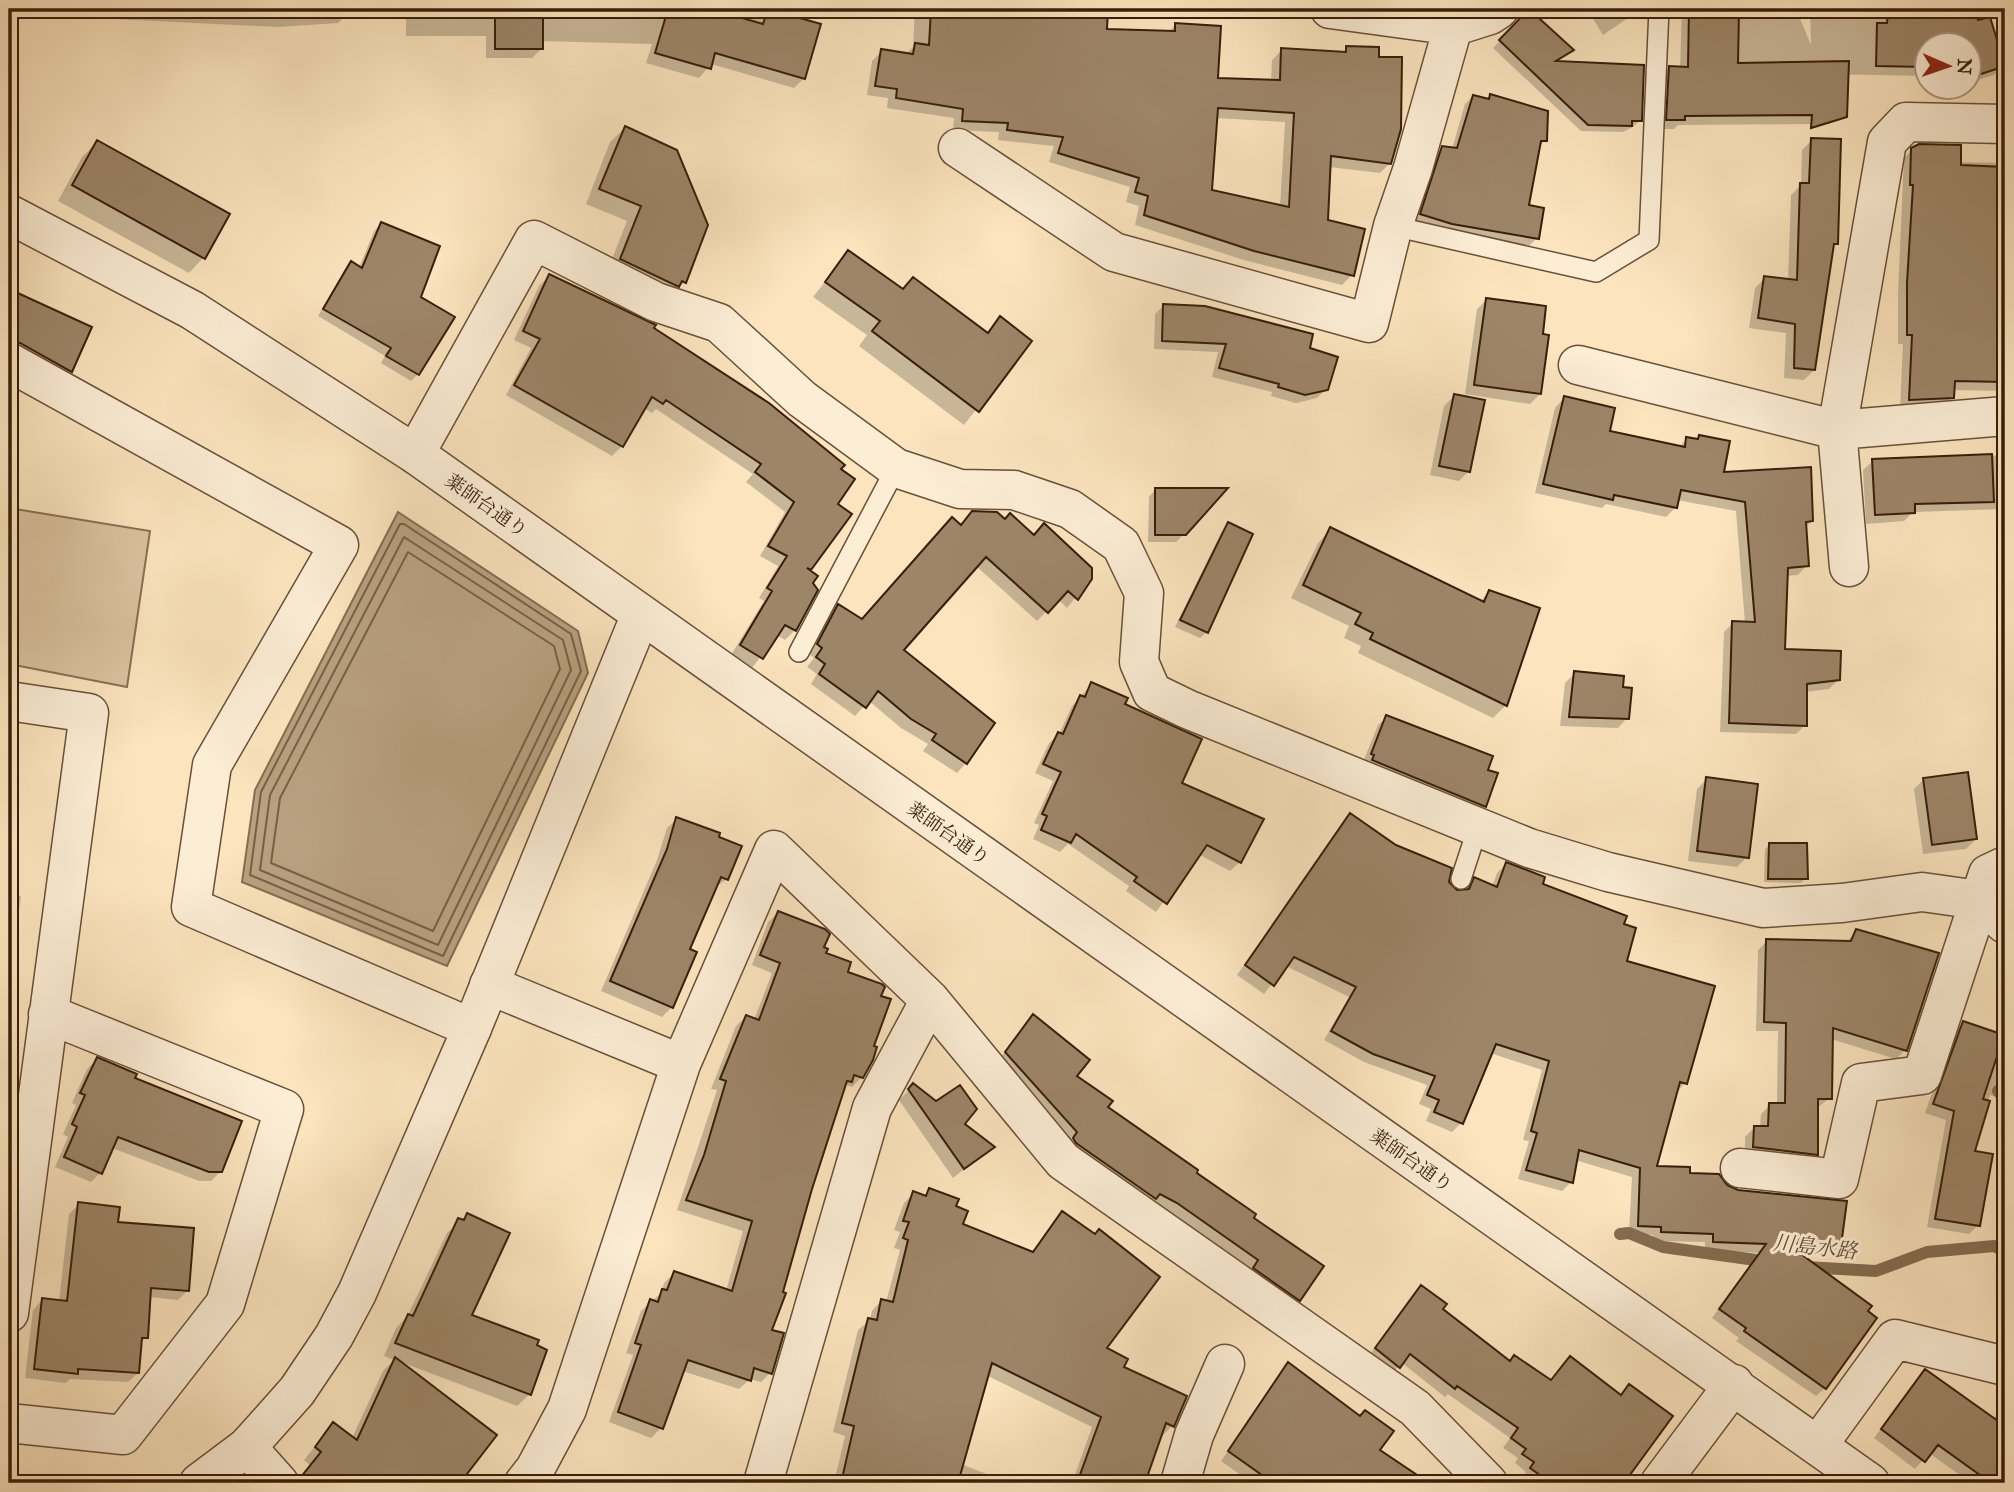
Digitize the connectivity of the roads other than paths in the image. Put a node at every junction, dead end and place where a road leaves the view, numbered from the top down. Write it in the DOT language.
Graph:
graph roads {
  1 [pos="1330,9"];
  2 [pos="1499,9"];
  3 [pos="1659,9"];
  4 [pos="1457,17"];
  5 [pos="2005,124"];
  6 [pos="958,148"];
  7 [pos="9,214"];
  8 [pos="1393,226"];
  9 [pos="9,362"];
  10 [pos="1578,365"];
  11 [pos="2005,416"];
  12 [pos="1837,430"];
  13 [pos="415,454"];
  14 [pos="896,468"];
  15 [pos="1849,567"];
  16 [pos="641,614"];
  17 [pos="799,652"];
  18 [pos="9,701"];
  19 [pos="1478,827"];
  20 [pos="2005,866"];
  21 [pos="1461,879"];
  22 [pos="1992,912"];
  23 [pos="489,985"];
  24 [pos="930,1000"];
  25 [pos="48,1014"];
  26 [pos="472,1028"];
  27 [pos="681,1064"];
  28 [pos="1740,1168"];
  29 [pos="9,1313"];
  30 [pos="1225,1363"];
  31 [pos="2005,1366"];
  32 [pos="1734,1384"];
  33 [pos="9,1423"];
  34 [pos="1818,1446"];
  35 [pos="247,1447"];
  36 [pos="199,1483"];
  37 [pos="279,1483"];
  38 [pos="524,1483"];
  39 [pos="763,1483"];
  40 [pos="1180,1483"];
  41 [pos="1488,1483"];
  42 [pos="1660,1483"];
  43 [pos="1870,1483"];
  1 -- 4 [label="street"];
  2 -- 4 [label="street"];
  3 -- 8 [label="lane"];
  4 -- 8 [label="street"];
  5 -- 12 [label="street"];
  6 -- 8 [label="street"];
  7 -- 13 [label="street, 薬師台通り"];
  9 -- 26 [label="street"];
  10 -- 12 [label="street"];
  11 -- 12 [label="street"];
  12 -- 15 [label="street"];
  13 -- 14 [label="street"];
  13 -- 16 [label="street, 薬師台通り"];
  14 -- 17 [label="lane"];
  14 -- 19 [label="street"];
  16 -- 23 [label="street"];
  16 -- 32 [label="street, 薬師台通り"];
  18 -- 25 [label="street"];
  19 -- 21 [label="lane"];
  19 -- 22 [label="street"];
  20 -- 22 [label="street"];
  22 -- 28 [label="street"];
  23 -- 26 [label="street"];
  23 -- 27 [label="street"];
  24 -- 27 [label="street"];
  24 -- 39 [label="street"];
  24 -- 41 [label="street"];
  25 -- 29 [label="street"];
  25 -- 33 [label="street"];
  26 -- 35 [label="street"];
  27 -- 38 [label="street"];
  30 -- 40 [label="street"];
  31 -- 34 [label="street"];
  32 -- 34 [label="street, 薬師台通り"];
  32 -- 42 [label="street"];
  34 -- 43 [label="street, 薬師台通り"];
  35 -- 36 [label="street"];
  35 -- 37 [label="street"];
}
